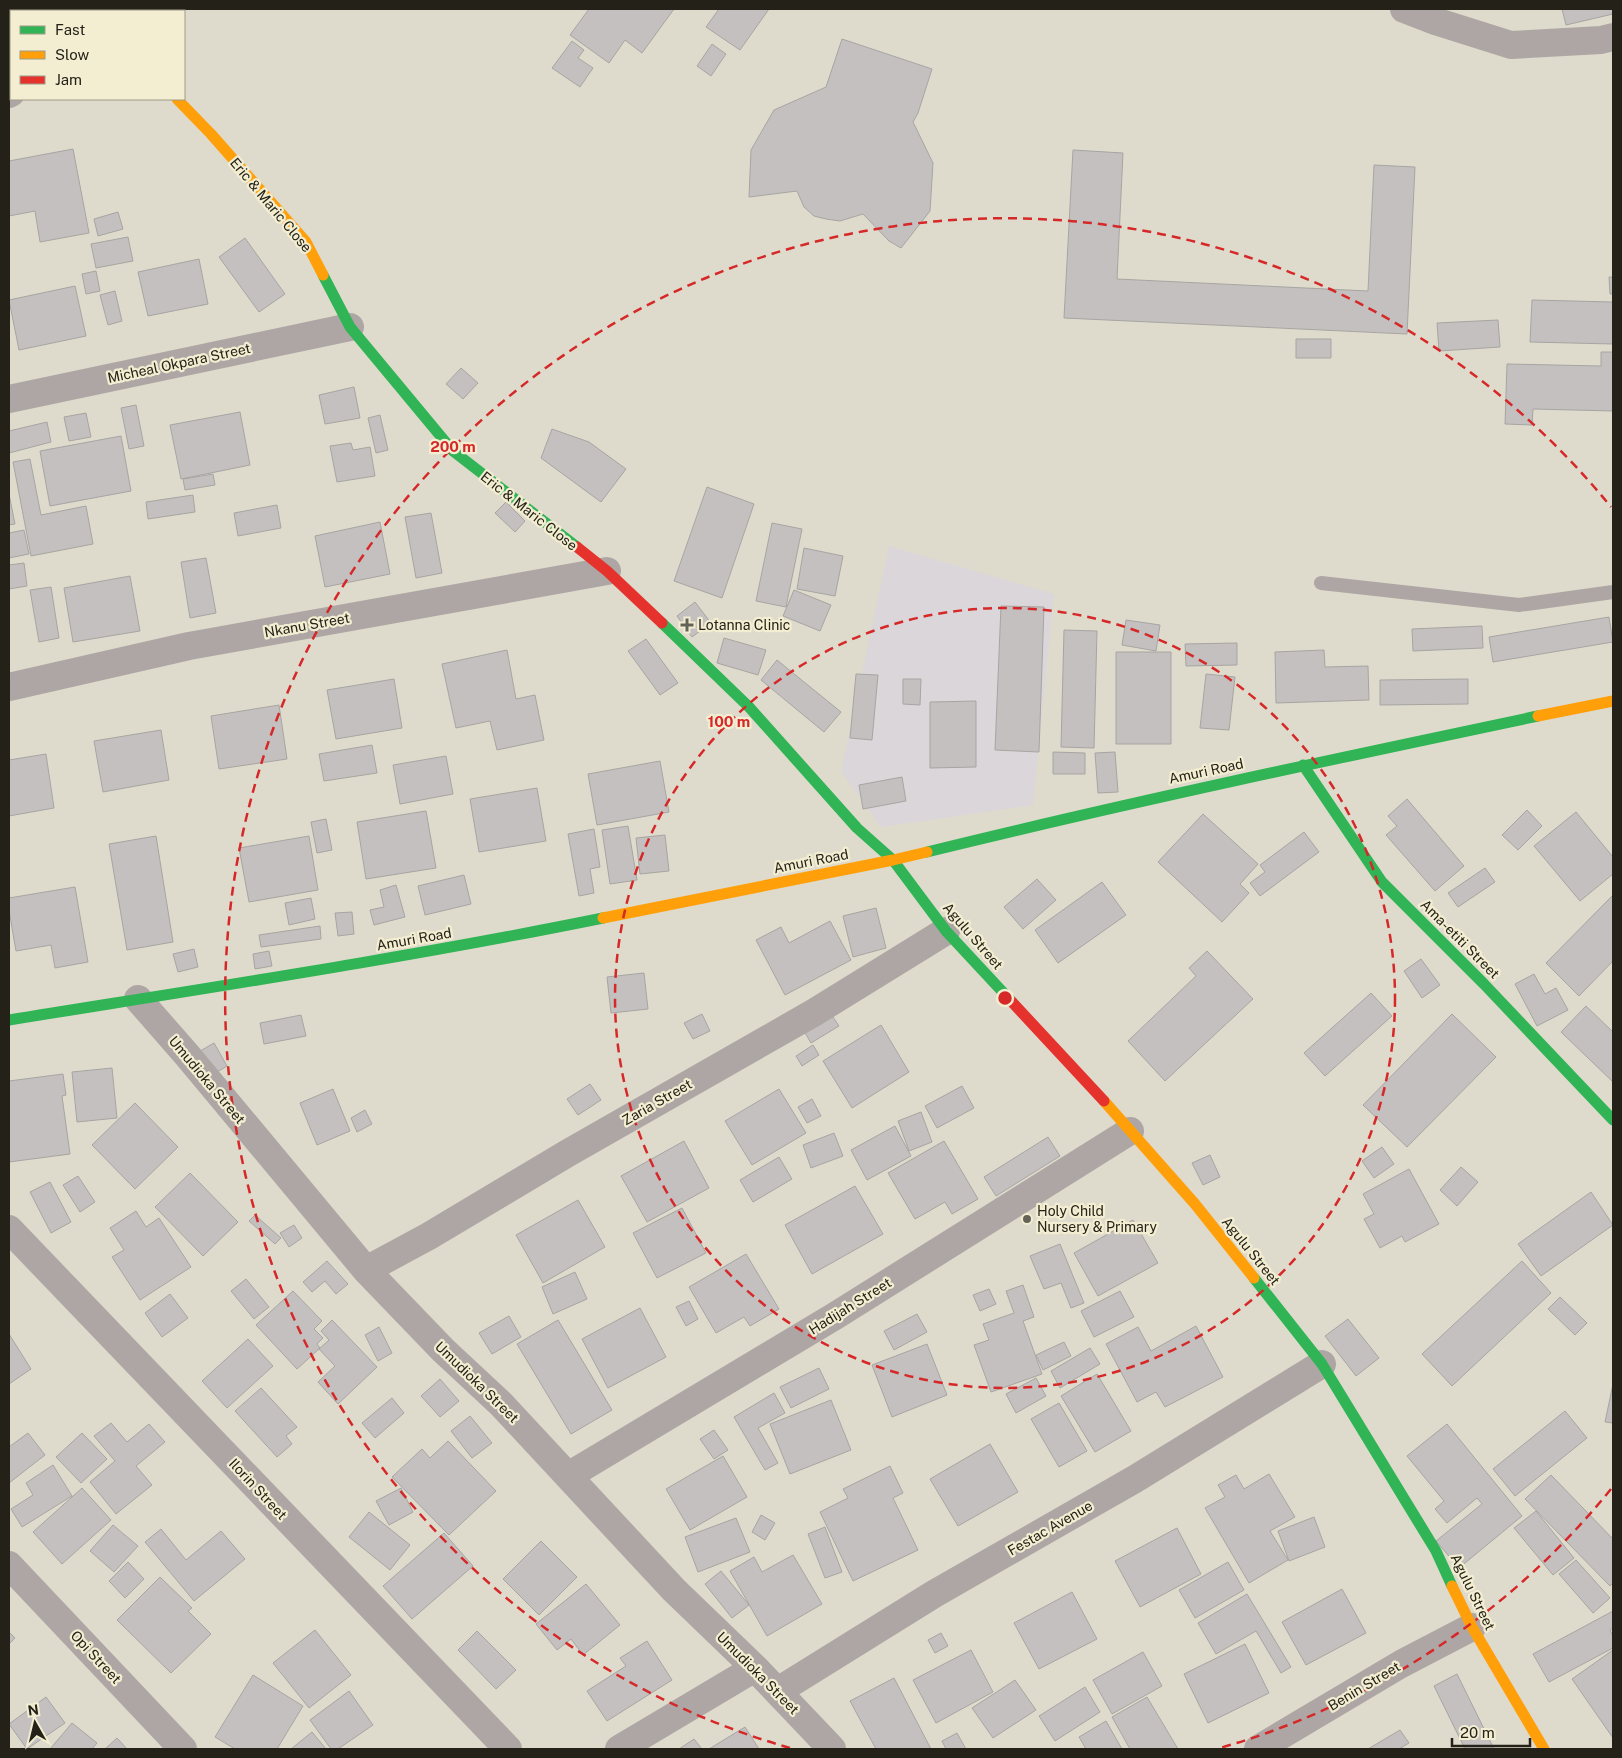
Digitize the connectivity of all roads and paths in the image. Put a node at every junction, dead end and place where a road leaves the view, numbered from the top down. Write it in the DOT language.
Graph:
graph roads {
  1 [pos="1404,9"];
  2 [pos="1613,38"];
  3 [pos="178,100"];
  4 [pos="350,327"];
  5 [pos="9,399"];
  6 [pos="607,571"];
  7 [pos="1321,583"];
  8 [pos="1613,592"];
  9 [pos="9,687"];
  10 [pos="1613,701"];
  11 [pos="1304,765"];
  12 [pos="857,828"];
  13 [pos="893,860"];
  14 [pos="946,931"];
  15 [pos="138,999"];
  16 [pos="9,1020"];
  17 [pos="1613,1120"];
  18 [pos="1130,1131"];
  19 [pos="9,1229"];
  20 [pos="366,1270"];
  21 [pos="1322,1364"];
  22 [pos="568,1476"];
  23 [pos="9,1565"];
  24 [pos="1472,1627"];
  25 [pos="755,1668"];
  26 [pos="778,1691"];
  27 [pos="182,1749"];
  28 [pos="508,1749"];
  29 [pos="619,1749"];
  30 [pos="832,1749"];
  31 [pos="1258,1749"];
  32 [pos="1544,1749"];
  1 -- 2 [label="street"];
  3 -- 4 [label="street, Eric & Maric Close"];
  4 -- 5 [label="street, Micheal Okpara Street"];
  4 -- 6 [label="street, Eric & Maric Close"];
  6 -- 9 [label="street, Nkanu Street"];
  6 -- 12 [label="street, Eric & Maric Close"];
  7 -- 8 [label="lane"];
  10 -- 11 [label="street, Amuri Road"];
  11 -- 13 [label="street, Amuri Road"];
  11 -- 17 [label="street, Ama-etiti Street"];
  12 -- 13 [label="street, Agulu Street"];
  13 -- 14 [label="street, Agulu Street"];
  13 -- 15 [label="street, Amuri Road"];
  14 -- 18 [label="street, Agulu Street"];
  14 -- 20 [label="street, Zaria Street"];
  15 -- 16 [label="street, Amuri Road"];
  15 -- 20 [label="street, Umudioka Street"];
  18 -- 21 [label="street, Agulu Street"];
  18 -- 22 [label="street, Hadijah Street"];
  19 -- 28 [label="street, Ilorin Street"];
  20 -- 22 [label="street, Umudioka Street"];
  21 -- 24 [label="street, Agulu Street"];
  21 -- 26 [label="street, Festac Avenue"];
  22 -- 25 [label="street, Umudioka Street"];
  23 -- 27 [label="street, Opi Street"];
  24 -- 31 [label="street, Benin Street"];
  24 -- 32 [label="street, Agulu Street"];
  25 -- 26 [label="street, Umudioka Street"];
  25 -- 29 [label="street"];
  26 -- 30 [label="street, Umudioka Street"];
}
